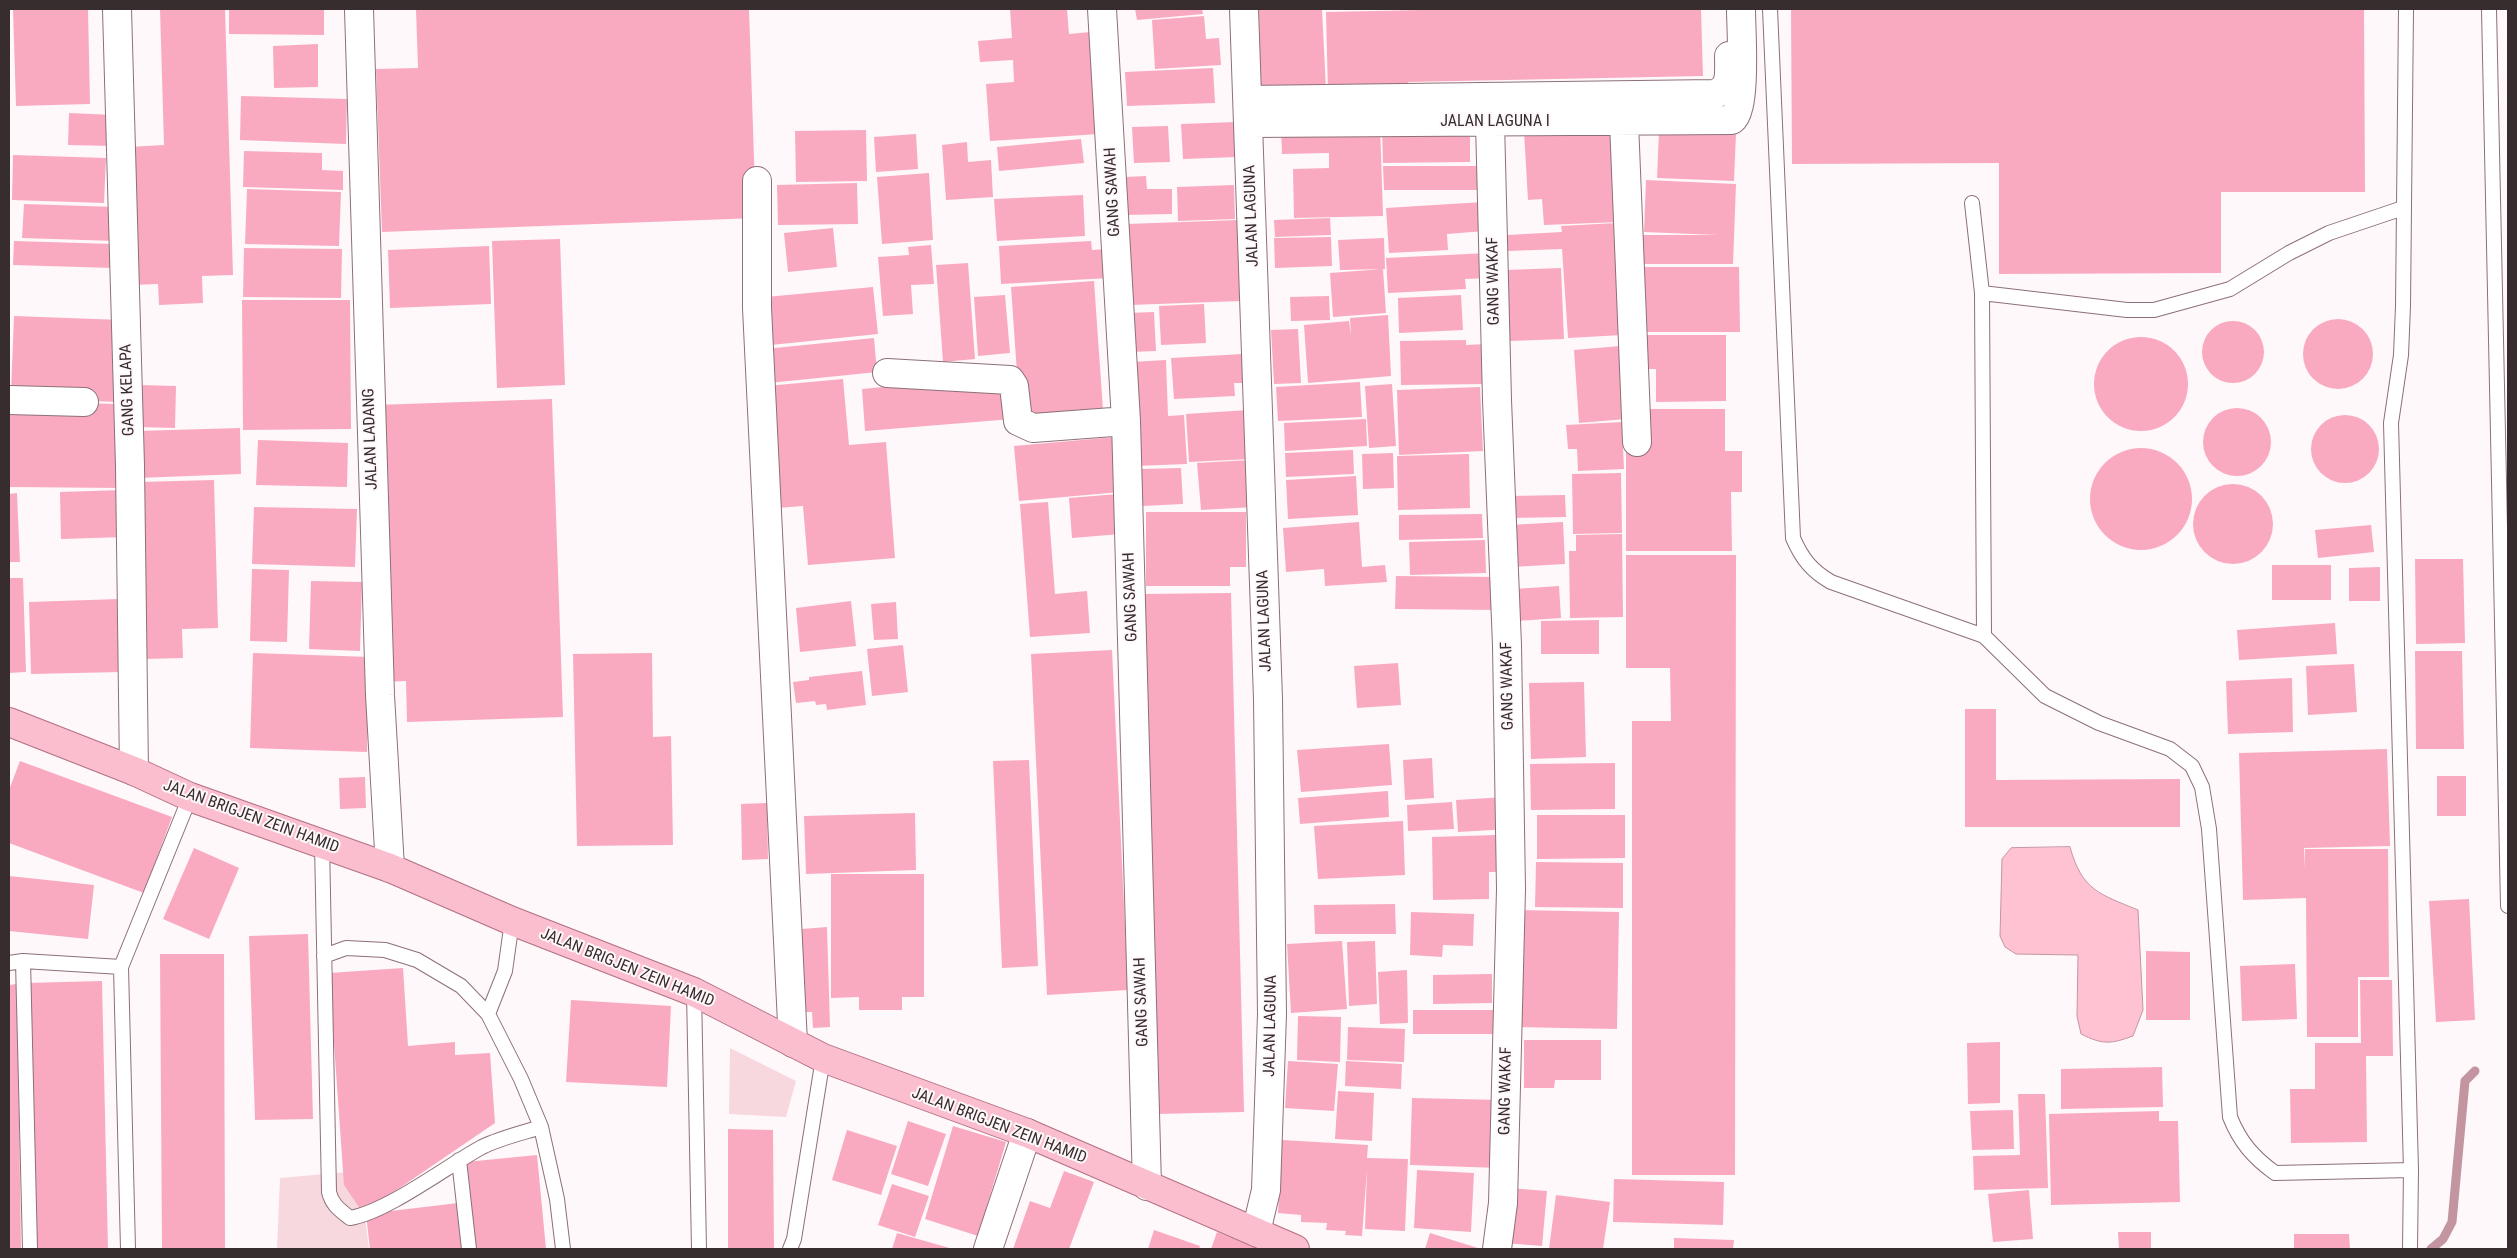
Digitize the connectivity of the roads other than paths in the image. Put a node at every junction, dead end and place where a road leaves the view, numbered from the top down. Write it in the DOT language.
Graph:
graph roads {
  1 [pos="117,9"];
  2 [pos="359,9"];
  3 [pos="1102,9"];
  4 [pos="1244,9"];
  5 [pos="1728,9"];
  6 [pos="1741,9"];
  7 [pos="1770,9"];
  8 [pos="2406,9"];
  9 [pos="2489,9"];
  10 [pos="1249,111"];
  11 [pos="1490,122"];
  12 [pos="1624,122"];
  13 [pos="757,181"];
  14 [pos="1972,203"];
  15 [pos="2404,208"];
  16 [pos="1982,294"];
  17 [pos="887,374"];
  18 [pos="9,400"];
  19 [pos="84,402"];
  20 [pos="1126,421"];
  21 [pos="1637,442"];
  22 [pos="1984,636"];
  23 [pos="9,722"];
  24 [pos="134,771"];
  25 [pos="190,797"];
  26 [pos="322,844"];
  27 [pos="390,868"];
  28 [pos="2508,906"];
  29 [pos="512,921"];
  30 [pos="324,956"];
  31 [pos="23,961"];
  32 [pos="9,963"];
  33 [pos="121,967"];
  34 [pos="694,992"];
  35 [pos="488,1014"];
  36 [pos="793,1043"];
  37 [pos="823,1058"];
  38 [pos="541,1127"];
  39 [pos="1027,1134"];
  40 [pos="459,1160"];
  41 [pos="2411,1170"];
  42 [pos="1147,1186"];
  43 [pos="1275,1243"];
  44 [pos="30,1249"];
  45 [pos="128,1249"];
  46 [pos="469,1249"];
  47 [pos="563,1249"];
  48 [pos="699,1249"];
  49 [pos="790,1249"];
  50 [pos="988,1249"];
  51 [pos="1497,1249"];
  52 [pos="2410,1249"];
  1 -- 24 [label="street, GANG KELAPA"];
  2 -- 27 [label="street, JALAN LADANG"];
  3 -- 20 [label="street, GANG SAWAH"];
  4 -- 10 [label="street, JALAN LAGUNA"];
  5 -- 10 [label="street"];
  6 -- 12 [label="street, JALAN LAGUNA I"];
  7 -- 22 [label="lane"];
  8 -- 15 [label="lane"];
  9 -- 28 [label="lane"];
  10 -- 11 [label="street, JALAN LAGUNA I"];
  10 -- 43 [label="street, JALAN LAGUNA"];
  11 -- 12 [label="street, JALAN LAGUNA I"];
  11 -- 51 [label="street, GANG WAKAF"];
  12 -- 21 [label="street"];
  13 -- 36 [label="street"];
  14 -- 16 [label="lane"];
  15 -- 16 [label="lane"];
  15 -- 41 [label="lane"];
  16 -- 22 [label="lane"];
  17 -- 20 [label="street"];
  18 -- 19 [label="street"];
  20 -- 42 [label="street, GANG SAWAH"];
  22 -- 41 [label="lane"];
  23 -- 24 [label="main road, JALAN BRIGJEN ZEIN HAMID"];
  24 -- 25 [label="main road, JALAN BRIGJEN ZEIN HAMID"];
  25 -- 26 [label="main road, JALAN BRIGJEN ZEIN HAMID"];
  25 -- 33 [label="lane"];
  26 -- 27 [label="main road, JALAN BRIGJEN ZEIN HAMID"];
  26 -- 30 [label="lane"];
  27 -- 29 [label="main road, JALAN BRIGJEN ZEIN HAMID"];
  29 -- 34 [label="main road, JALAN BRIGJEN ZEIN HAMID"];
  29 -- 35 [label="lane"];
  30 -- 35 [label="lane"];
  30 -- 40 [label="lane"];
  31 -- 32 [label="lane"];
  31 -- 33 [label="lane"];
  31 -- 44 [label="lane"];
  33 -- 45 [label="lane"];
  34 -- 36 [label="main road, JALAN BRIGJEN ZEIN HAMID"];
  34 -- 48 [label="lane"];
  35 -- 38 [label="lane"];
  36 -- 37 [label="main road, JALAN BRIGJEN ZEIN HAMID"];
  37 -- 39 [label="main road, JALAN BRIGJEN ZEIN HAMID"];
  37 -- 49 [label="lane"];
  38 -- 40 [label="lane"];
  38 -- 47 [label="lane"];
  39 -- 42 [label="main road, JALAN BRIGJEN ZEIN HAMID"];
  39 -- 50 [label="street"];
  40 -- 46 [label="lane"];
  41 -- 52 [label="lane"];
  42 -- 43 [label="main road, JALAN BRIGJEN ZEIN HAMID"];
}
